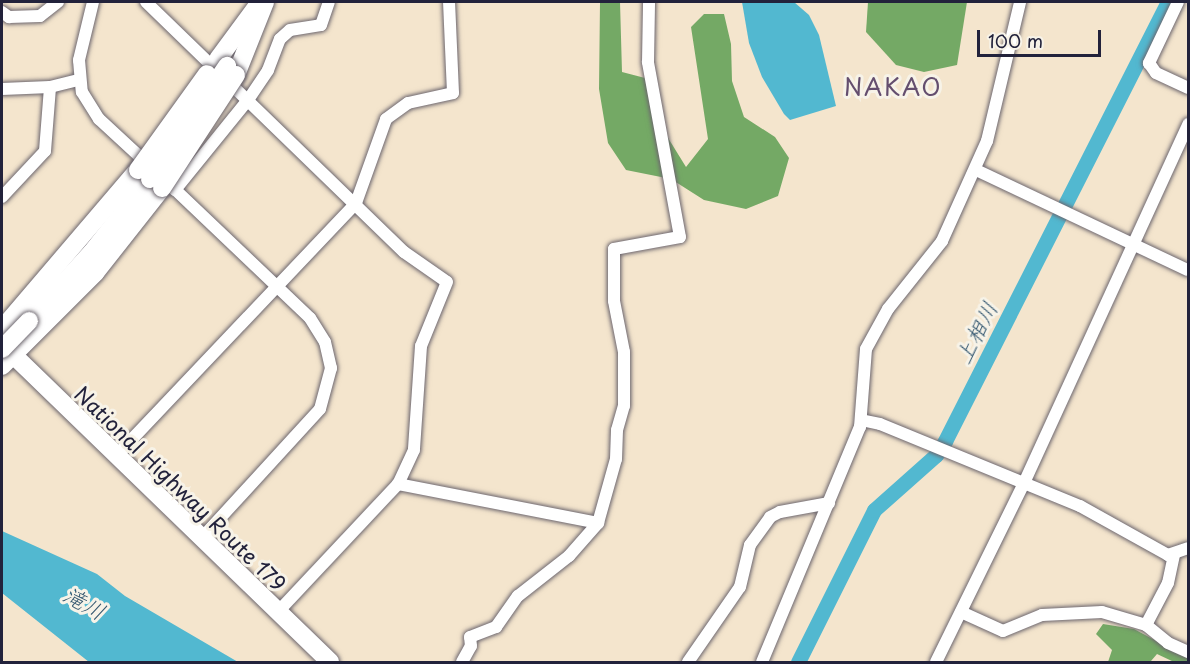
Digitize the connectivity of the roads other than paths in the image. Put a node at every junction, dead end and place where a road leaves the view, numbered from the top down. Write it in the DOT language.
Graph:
graph roads {
  1 [pos="58,2"];
  2 [pos="146,2"];
  3 [pos="263,2"];
  4 [pos="329,2"];
  5 [pos="449,2"];
  6 [pos="649,2"];
  7 [pos="1020,2"];
  8 [pos="1178,2"];
  9 [pos="89,3"];
  10 [pos="2,12"];
  11 [pos="222,65"];
  12 [pos="79,80"];
  13 [pos="50,87"];
  14 [pos="1188,88"];
  15 [pos="2,89"];
  16 [pos="248,100"];
  17 [pos="1188,124"];
  18 [pos="976,170"];
  19 [pos="153,177"];
  20 [pos="2,196"];
  21 [pos="356,203"];
  22 [pos="1134,244"];
  23 [pos="1188,270"];
  24 [pos="277,286"];
  25 [pos="2,329"];
  26 [pos="4,354"];
  27 [pos="861,420"];
  28 [pos="116,456"];
  29 [pos="1024,483"];
  30 [pos="398,484"];
  31 [pos="829,503"];
  32 [pos="598,523"];
  33 [pos="201,539"];
  34 [pos="1188,548"];
  35 [pos="1174,555"];
  36 [pos="961,612"];
  37 [pos="277,613"];
  38 [pos="1146,625"];
  39 [pos="1188,651"];
  40 [pos="330,663"];
  41 [pos="462,663"];
  42 [pos="688,663"];
  43 [pos="762,663"];
  44 [pos="936,663"];
  1 -- 10 [label="street"];
  2 -- 11 [label="street"];
  3 -- 11 [label="highway"];
  4 -- 16 [label="street"];
  5 -- 21 [label="street"];
  6 -- 32 [label="street"];
  7 -- 18 [label="street"];
  8 -- 14 [label="street"];
  9 -- 12 [label="street"];
  11 -- 16 [label="street"];
  11 -- 19 [label="highway, bridge"];
  12 -- 13 [label="street"];
  12 -- 19 [label="street"];
  13 -- 15 [label="street"];
  13 -- 20 [label="street"];
  16 -- 19 [label="street"];
  16 -- 21 [label="street"];
  17 -- 22 [label="street"];
  18 -- 22 [label="street"];
  18 -- 27 [label="street"];
  19 -- 24 [label="street"];
  19 -- 25 [label="highway"];
  19 -- 26 [label="highway, bridge"];
  19 -- 26 [label="highway"];
  21 -- 24 [label="street"];
  21 -- 30 [label="street"];
  22 -- 23 [label="street"];
  22 -- 29 [label="street"];
  24 -- 28 [label="street"];
  24 -- 33 [label="street"];
  26 -- 28 [label="highway, National Highway Route 179"];
  27 -- 29 [label="street"];
  27 -- 31 [label="street"];
  28 -- 33 [label="highway, National Highway Route 179"];
  29 -- 35 [label="street"];
  29 -- 36 [label="street"];
  30 -- 32 [label="street"];
  30 -- 37 [label="street"];
  31 -- 42 [label="street"];
  31 -- 43 [label="street"];
  32 -- 41 [label="street"];
  33 -- 37 [label="highway, National Highway Route 179"];
  34 -- 35 [label="street"];
  35 -- 38 [label="street"];
  36 -- 38 [label="street"];
  36 -- 44 [label="street"];
  37 -- 40 [label="highway, National Highway Route 179"];
  38 -- 39 [label="street"];
}
